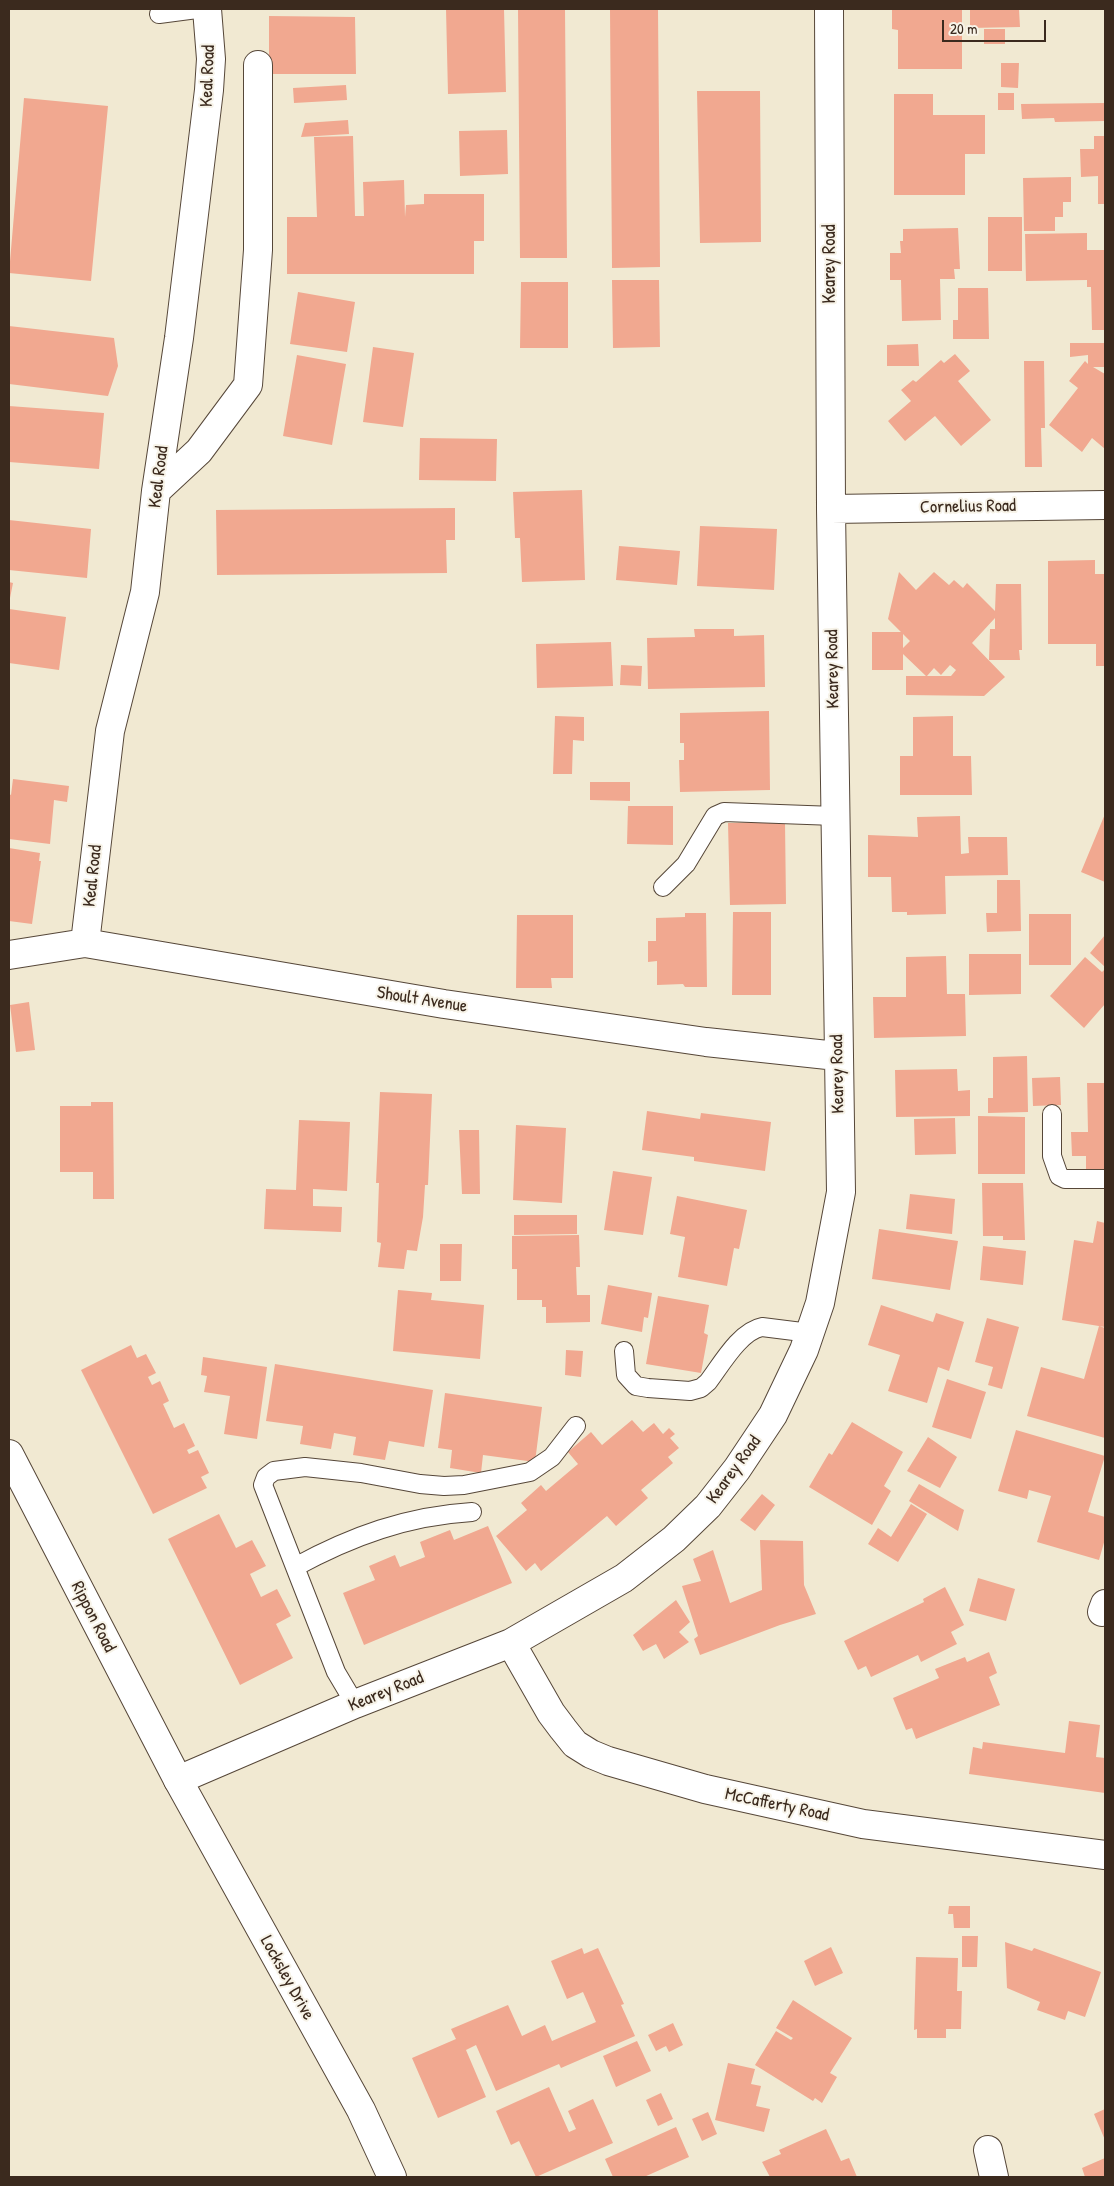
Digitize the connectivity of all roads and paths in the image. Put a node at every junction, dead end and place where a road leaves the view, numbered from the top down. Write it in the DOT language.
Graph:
graph roads {
  1 [pos="197,9"];
  2 [pos="207,9"];
  3 [pos="829,9"];
  4 [pos="159,14"];
  5 [pos="258,65"];
  6 [pos="156,491"];
  7 [pos="1105,505"];
  8 [pos="831,509"];
  9 [pos="835,816"];
  10 [pos="664,886"];
  11 [pos="85,943"];
  12 [pos="9,955"];
  13 [pos="837,1056"];
  14 [pos="1052,1114"];
  15 [pos="1105,1180"];
  16 [pos="810,1333"];
  17 [pos="624,1351"];
  18 [pos="576,1426"];
  19 [pos="9,1454"];
  20 [pos="472,1512"];
  21 [pos="295,1567"];
  22 [pos="511,1643"];
  23 [pos="355,1704"];
  24 [pos="178,1780"];
  25 [pos="1105,1855"];
  26 [pos="988,2150"];
  27 [pos="392,2177"];
  28 [pos="994,2177"];
  1 -- 4 [label="lane"];
  2 -- 6 [label="street, Keal Road"];
  3 -- 8 [label="street, Kearey Road"];
  5 -- 6 [label="street"];
  6 -- 11 [label="street, Keal Road"];
  7 -- 8 [label="street, Cornelius Road"];
  8 -- 9 [label="street, Kearey Road"];
  9 -- 10 [label="lane"];
  9 -- 13 [label="street, Kearey Road"];
  11 -- 12 [label="street, Shoult Avenue"];
  11 -- 13 [label="street, Shoult Avenue"];
  13 -- 16 [label="street, Kearey Road"];
  14 -- 15 [label="lane"];
  16 -- 17 [label="lane"];
  16 -- 22 [label="street, Kearey Road"];
  18 -- 21 [label="lane"];
  19 -- 24 [label="street, Rippon Road"];
  20 -- 21 [label="lane"];
  21 -- 23 [label="lane"];
  22 -- 23 [label="street, Kearey Road"];
  22 -- 25 [label="street, McCafferty Road"];
  23 -- 24 [label="street, Kearey Road"];
  24 -- 27 [label="street, Locksley Drive"];
  26 -- 28 [label="street"];
}
